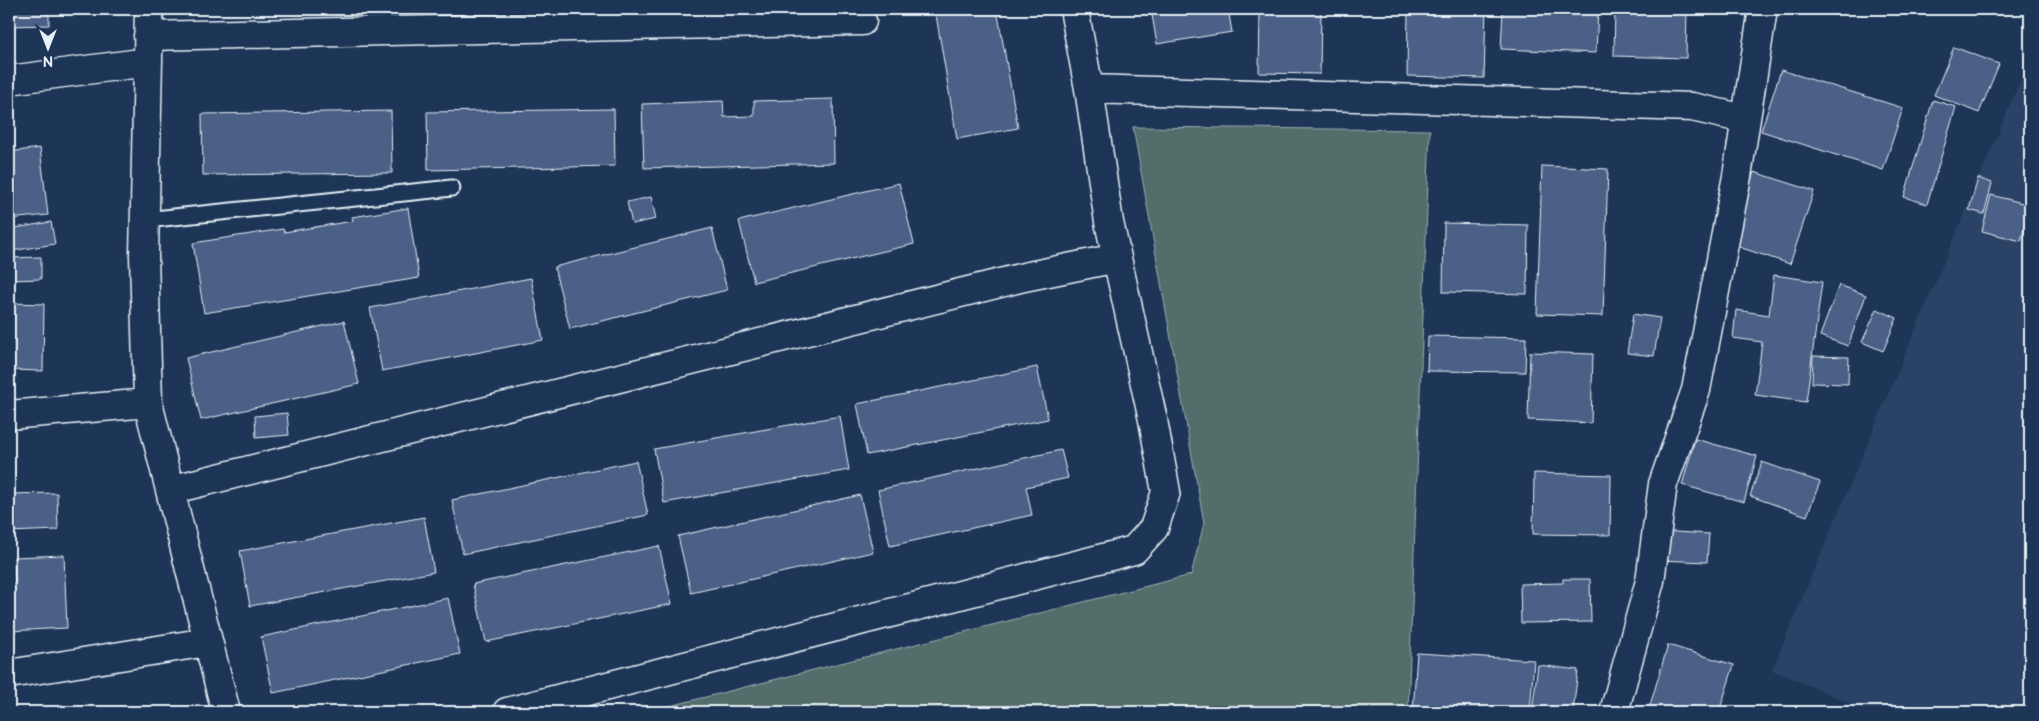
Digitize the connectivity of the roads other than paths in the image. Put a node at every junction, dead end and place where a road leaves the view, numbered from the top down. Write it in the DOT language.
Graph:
graph roads {
  1 [pos="149,9"];
  2 [pos="1074,9"];
  3 [pos="1763,9"];
  4 [pos="862,21"];
  5 [pos="148,49"];
  6 [pos="9,80"];
  7 [pos="1089,89"];
  8 [pos="1746,119"];
  9 [pos="452,188"];
  10 [pos="145,220"];
  11 [pos="1117,258"];
  12 [pos="148,403"];
  13 [pos="9,415"];
  14 [pos="170,490"];
  15 [pos="207,642"];
  16 [pos="9,674"];
  17 [pos="226,712"];
  18 [pos="507,712"];
  19 [pos="1614,712"];
  1 -- 5 [label="street"];
  2 -- 7 [label="street"];
  3 -- 8 [label="street"];
  4 -- 5 [label="street"];
  5 -- 6 [label="street"];
  5 -- 10 [label="street"];
  7 -- 8 [label="street"];
  7 -- 11 [label="street"];
  8 -- 19 [label="street"];
  9 -- 10 [label="lane"];
  10 -- 12 [label="street"];
  11 -- 14 [label="street"];
  11 -- 18 [label="street"];
  12 -- 13 [label="street"];
  12 -- 14 [label="street"];
  14 -- 15 [label="street"];
  15 -- 16 [label="street"];
  15 -- 17 [label="street"];
}
